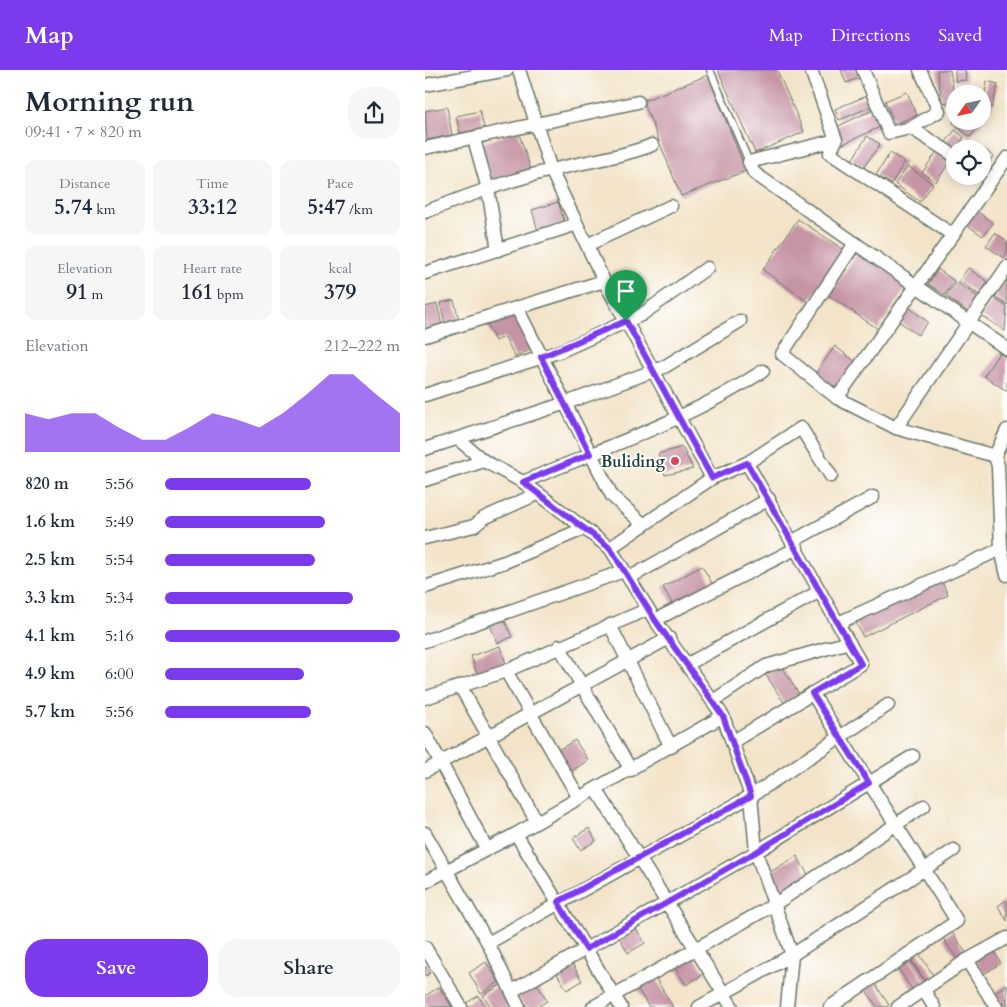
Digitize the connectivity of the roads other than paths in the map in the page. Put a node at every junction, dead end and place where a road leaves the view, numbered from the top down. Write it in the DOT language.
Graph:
graph roads {
  1 [pos="507,70"];
  2 [pos="519,70"];
  3 [pos="710,70"];
  4 [pos="811,70"];
  5 [pos="863,70"];
  6 [pos="920,70"];
  7 [pos="425,85"];
  8 [pos="638,102"];
  9 [pos="537,124"];
  10 [pos="911,128"];
  11 [pos="474,139"];
  12 [pos="836,140"];
  13 [pos="652,145"];
  14 [pos="425,148"];
  15 [pos="946,150"];
  16 [pos="1007,158"];
  17 [pos="749,162"];
  18 [pos="551,170"];
  19 [pos="991,173"];
  20 [pos="982,185"];
  21 [pos="487,189"];
  22 [pos="671,206"];
  23 [pos="425,212"];
  24 [pos="577,224"];
  25 [pos="953,235"];
  26 [pos="855,243"];
  27 [pos="587,245"];
  28 [pos="498,250"];
  29 [pos="1007,267"];
  30 [pos="707,268"];
  31 [pos="425,273"];
  32 [pos="604,281"];
  33 [pos="917,287"];
  34 [pos="517,308"];
  35 [pos="626,321"];
  36 [pos="740,321"];
  37 [pos="969,323"];
  38 [pos="425,336"];
  39 [pos="1007,349"];
  40 [pos="541,357"];
  41 [pos="654,371"];
  42 [pos="763,371"];
  43 [pos="425,395"];
  44 [pos="837,398"];
  45 [pos="566,403"];
  46 [pos="679,417"];
  47 [pos="896,428"];
  48 [pos="1007,430"];
  49 [pos="459,440"];
  50 [pos="425,449"];
  51 [pos="590,454"];
  52 [pos="484,461"];
  53 [pos="747,463"];
  54 [pos="1000,463"];
  55 [pos="831,476"];
  56 [pos="712,478"];
  57 [pos="425,480"];
  58 [pos="523,482"];
  59 [pos="537,494"];
  60 [pos="873,497"];
  61 [pos="769,499"];
  62 [pos="644,525"];
  63 [pos="583,529"];
  64 [pos="1004,534"];
  65 [pos="425,538"];
  66 [pos="795,545"];
  67 [pos="610,548"];
  68 [pos="1001,550"];
  69 [pos="627,575"];
  70 [pos="1007,575"];
  71 [pos="425,587"];
  72 [pos="820,590"];
  73 [pos="648,609"];
  74 [pos="655,620"];
  75 [pos="838,623"];
  76 [pos="610,625"];
  77 [pos="669,638"];
  78 [pos="425,641"];
  79 [pos="849,642"];
  80 [pos="559,646"];
  81 [pos="628,661"];
  82 [pos="688,664"];
  83 [pos="506,671"];
  84 [pos="460,686"];
  85 [pos="582,686"];
  86 [pos="812,693"];
  87 [pos="425,698"];
  88 [pos="713,701"];
  89 [pos="888,705"];
  90 [pos="531,714"];
  91 [pos="723,716"];
  92 [pos="425,733"];
  93 [pos="489,737"];
  94 [pos="840,737"];
  95 [pos="732,742"];
  96 [pos="671,747"];
  97 [pos="913,756"];
  98 [pos="441,763"];
  99 [pos="631,770"];
  100 [pos="425,771"];
  101 [pos="869,783"];
  102 [pos="596,789"];
  103 [pos="751,796"];
  104 [pos="579,798"];
  105 [pos="924,806"];
  106 [pos="537,822"];
  107 [pos="896,825"];
  108 [pos="425,834"];
  109 [pos="517,834"];
  110 [pos="487,850"];
  111 [pos="954,850"];
  112 [pos="756,852"];
  113 [pos="639,859"];
  114 [pos="924,869"];
  115 [pos="446,871"];
  116 [pos="425,882"];
  117 [pos="558,902"];
  118 [pos="667,903"];
  119 [pos="775,904"];
  120 [pos="1007,938"];
  121 [pos="488,943"];
  122 [pos="425,948"];
  123 [pos="695,948"];
  124 [pos="586,949"];
  125 [pos="792,955"];
  126 [pos="967,960"];
  127 [pos="512,990"];
  128 [pos="924,990"];
  129 [pos="723,993"];
  130 [pos="614,995"];
  131 [pos="461,1007"];
  132 [pos="519,1007"];
  133 [pos="593,1007"];
  134 [pos="621,1007"];
  135 [pos="699,1007"];
  136 [pos="732,1007"];
  137 [pos="787,1007"];
  138 [pos="830,1007"];
  139 [pos="898,1007"];
  140 [pos="934,1007"];
  141 [pos="995,1007"];
  1 -- 7 [label="street"];
  2 -- 9 [label="street"];
  3 -- 17 [label="lane"];
  4 -- 12 [label="street"];
  5 -- 10 [label="street"];
  6 -- 10 [label="street"];
  8 -- 9 [label="street"];
  9 -- 11 [label="street"];
  9 -- 18 [label="street"];
  10 -- 15 [label="street"];
  11 -- 14 [label="street"];
  11 -- 21 [label="street"];
  12 -- 17 [label="street"];
  12 -- 25 [label="street"];
  13 -- 18 [label="street"];
  16 -- 19 [label="street"];
  17 -- 26 [label="street"];
  18 -- 21 [label="street"];
  18 -- 24 [label="street"];
  20 -- 25 [label="street"];
  21 -- 23 [label="street"];
  21 -- 28 [label="street"];
  22 -- 27 [label="street"];
  24 -- 27 [label="street"];
  24 -- 28 [label="street"];
  25 -- 33 [label="street"];
  26 -- 33 [label="street"];
  26 -- 44 [label="street"];
  27 -- 32 [label="street"];
  28 -- 31 [label="street"];
  29 -- 37 [label="street"];
  30 -- 35 [label="street"];
  32 -- 34 [label="street"];
  32 -- 35 [label="street"];
  33 -- 37 [label="street"];
  33 -- 44 [label="street"];
  34 -- 38 [label="street"];
  34 -- 40 [label="street"];
  35 -- 40 [label="street"];
  35 -- 41 [label="street"];
  36 -- 41 [label="street"];
  37 -- 39 [label="street"];
  37 -- 47 [label="street"];
  40 -- 43 [label="street"];
  40 -- 45 [label="street"];
  41 -- 45 [label="street"];
  41 -- 46 [label="street"];
  42 -- 46 [label="street"];
  44 -- 47 [label="street"];
  45 -- 49 [label="street"];
  45 -- 51 [label="street"];
  46 -- 51 [label="street"];
  46 -- 56 [label="street"];
  47 -- 54 [label="street"];
  48 -- 54 [label="street"];
  49 -- 50 [label="street"];
  49 -- 52 [label="street"];
  51 -- 58 [label="street"];
  51 -- 62 [label="street"];
  52 -- 57 [label="street"];
  52 -- 58 [label="street"];
  53 -- 55 [label="street"];
  53 -- 56 [label="street"];
  53 -- 61 [label="street"];
  54 -- 64 [label="street"];
  56 -- 62 [label="street"];
  58 -- 59 [label="street"];
  59 -- 63 [label="street"];
  59 -- 65 [label="street"];
  60 -- 66 [label="street"];
  61 -- 66 [label="street"];
  61 -- 69 [label="street"];
  62 -- 67 [label="street"];
  63 -- 67 [label="street"];
  63 -- 71 [label="street"];
  64 -- 68 [label="street"];
  66 -- 72 [label="street"];
  66 -- 74 [label="street"];
  67 -- 69 [label="street"];
  68 -- 70 [label="street"];
  68 -- 75 [label="street"];
  69 -- 73 [label="street"];
  69 -- 78 [label="street"];
  72 -- 75 [label="street"];
  72 -- 82 [label="street"];
  73 -- 74 [label="street"];
  73 -- 76 [label="street"];
  74 -- 77 [label="street"];
  75 -- 79 [label="street"];
  76 -- 80 [label="street"];
  76 -- 81 [label="street"];
  77 -- 81 [label="street"];
  77 -- 82 [label="street"];
  79 -- 86 [label="street"];
  79 -- 88 [label="street"];
  80 -- 83 [label="street"];
  80 -- 85 [label="street"];
  81 -- 85 [label="street"];
  81 -- 96 [label="street"];
  82 -- 88 [label="street"];
  83 -- 84 [label="street"];
  83 -- 90 [label="street"];
  84 -- 87 [label="street"];
  84 -- 93 [label="street"];
  85 -- 90 [label="street"];
  85 -- 99 [label="street"];
  86 -- 94 [label="street"];
  86 -- 95 [label="street"];
  88 -- 91 [label="street"];
  89 -- 94 [label="street"];
  90 -- 93 [label="street"];
  90 -- 104 [label="street"];
  91 -- 95 [label="street"];
  91 -- 96 [label="street"];
  92 -- 98 [label="street"];
  93 -- 98 [label="street"];
  93 -- 106 [label="street"];
  94 -- 101 [label="street"];
  94 -- 103 [label="street"];
  95 -- 103 [label="street"];
  96 -- 99 [label="street"];
  97 -- 101 [label="street"];
  98 -- 100 [label="street"];
  98 -- 110 [label="street"];
  99 -- 102 [label="street"];
  101 -- 107 [label="street"];
  101 -- 112 [label="street"];
  102 -- 104 [label="street"];
  102 -- 113 [label="street"];
  103 -- 112 [label="street"];
  103 -- 113 [label="street"];
  104 -- 106 [label="street"];
  105 -- 107 [label="street"];
  106 -- 109 [label="street"];
  107 -- 114 [label="street"];
  107 -- 119 [label="street"];
  108 -- 115 [label="street"];
  109 -- 110 [label="street"];
  109 -- 117 [label="street"];
  110 -- 115 [label="street"];
  111 -- 114 [label="street"];
  112 -- 118 [label="street"];
  112 -- 119 [label="street"];
  113 -- 117 [label="street"];
  113 -- 118 [label="street"];
  114 -- 125 [label="street"];
  114 -- 138 [label="street"];
  115 -- 116 [label="street"];
  115 -- 121 [label="street"];
  117 -- 121 [label="street"];
  117 -- 124 [label="street"];
  118 -- 123 [label="street"];
  118 -- 124 [label="street"];
  119 -- 123 [label="street"];
  119 -- 125 [label="street"];
  120 -- 126 [label="street"];
  121 -- 127 [label="street"];
  122 -- 131 [label="street"];
  123 -- 129 [label="street"];
  123 -- 130 [label="street"];
  124 -- 127 [label="street"];
  124 -- 130 [label="street"];
  125 -- 129 [label="street"];
  125 -- 137 [label="street"];
  126 -- 128 [label="street"];
  126 -- 141 [label="street"];
  127 -- 132 [label="street"];
  128 -- 139 [label="street"];
  128 -- 140 [label="street"];
  129 -- 135 [label="street"];
  129 -- 136 [label="street"];
  130 -- 133 [label="street"];
  130 -- 134 [label="street"];
}
